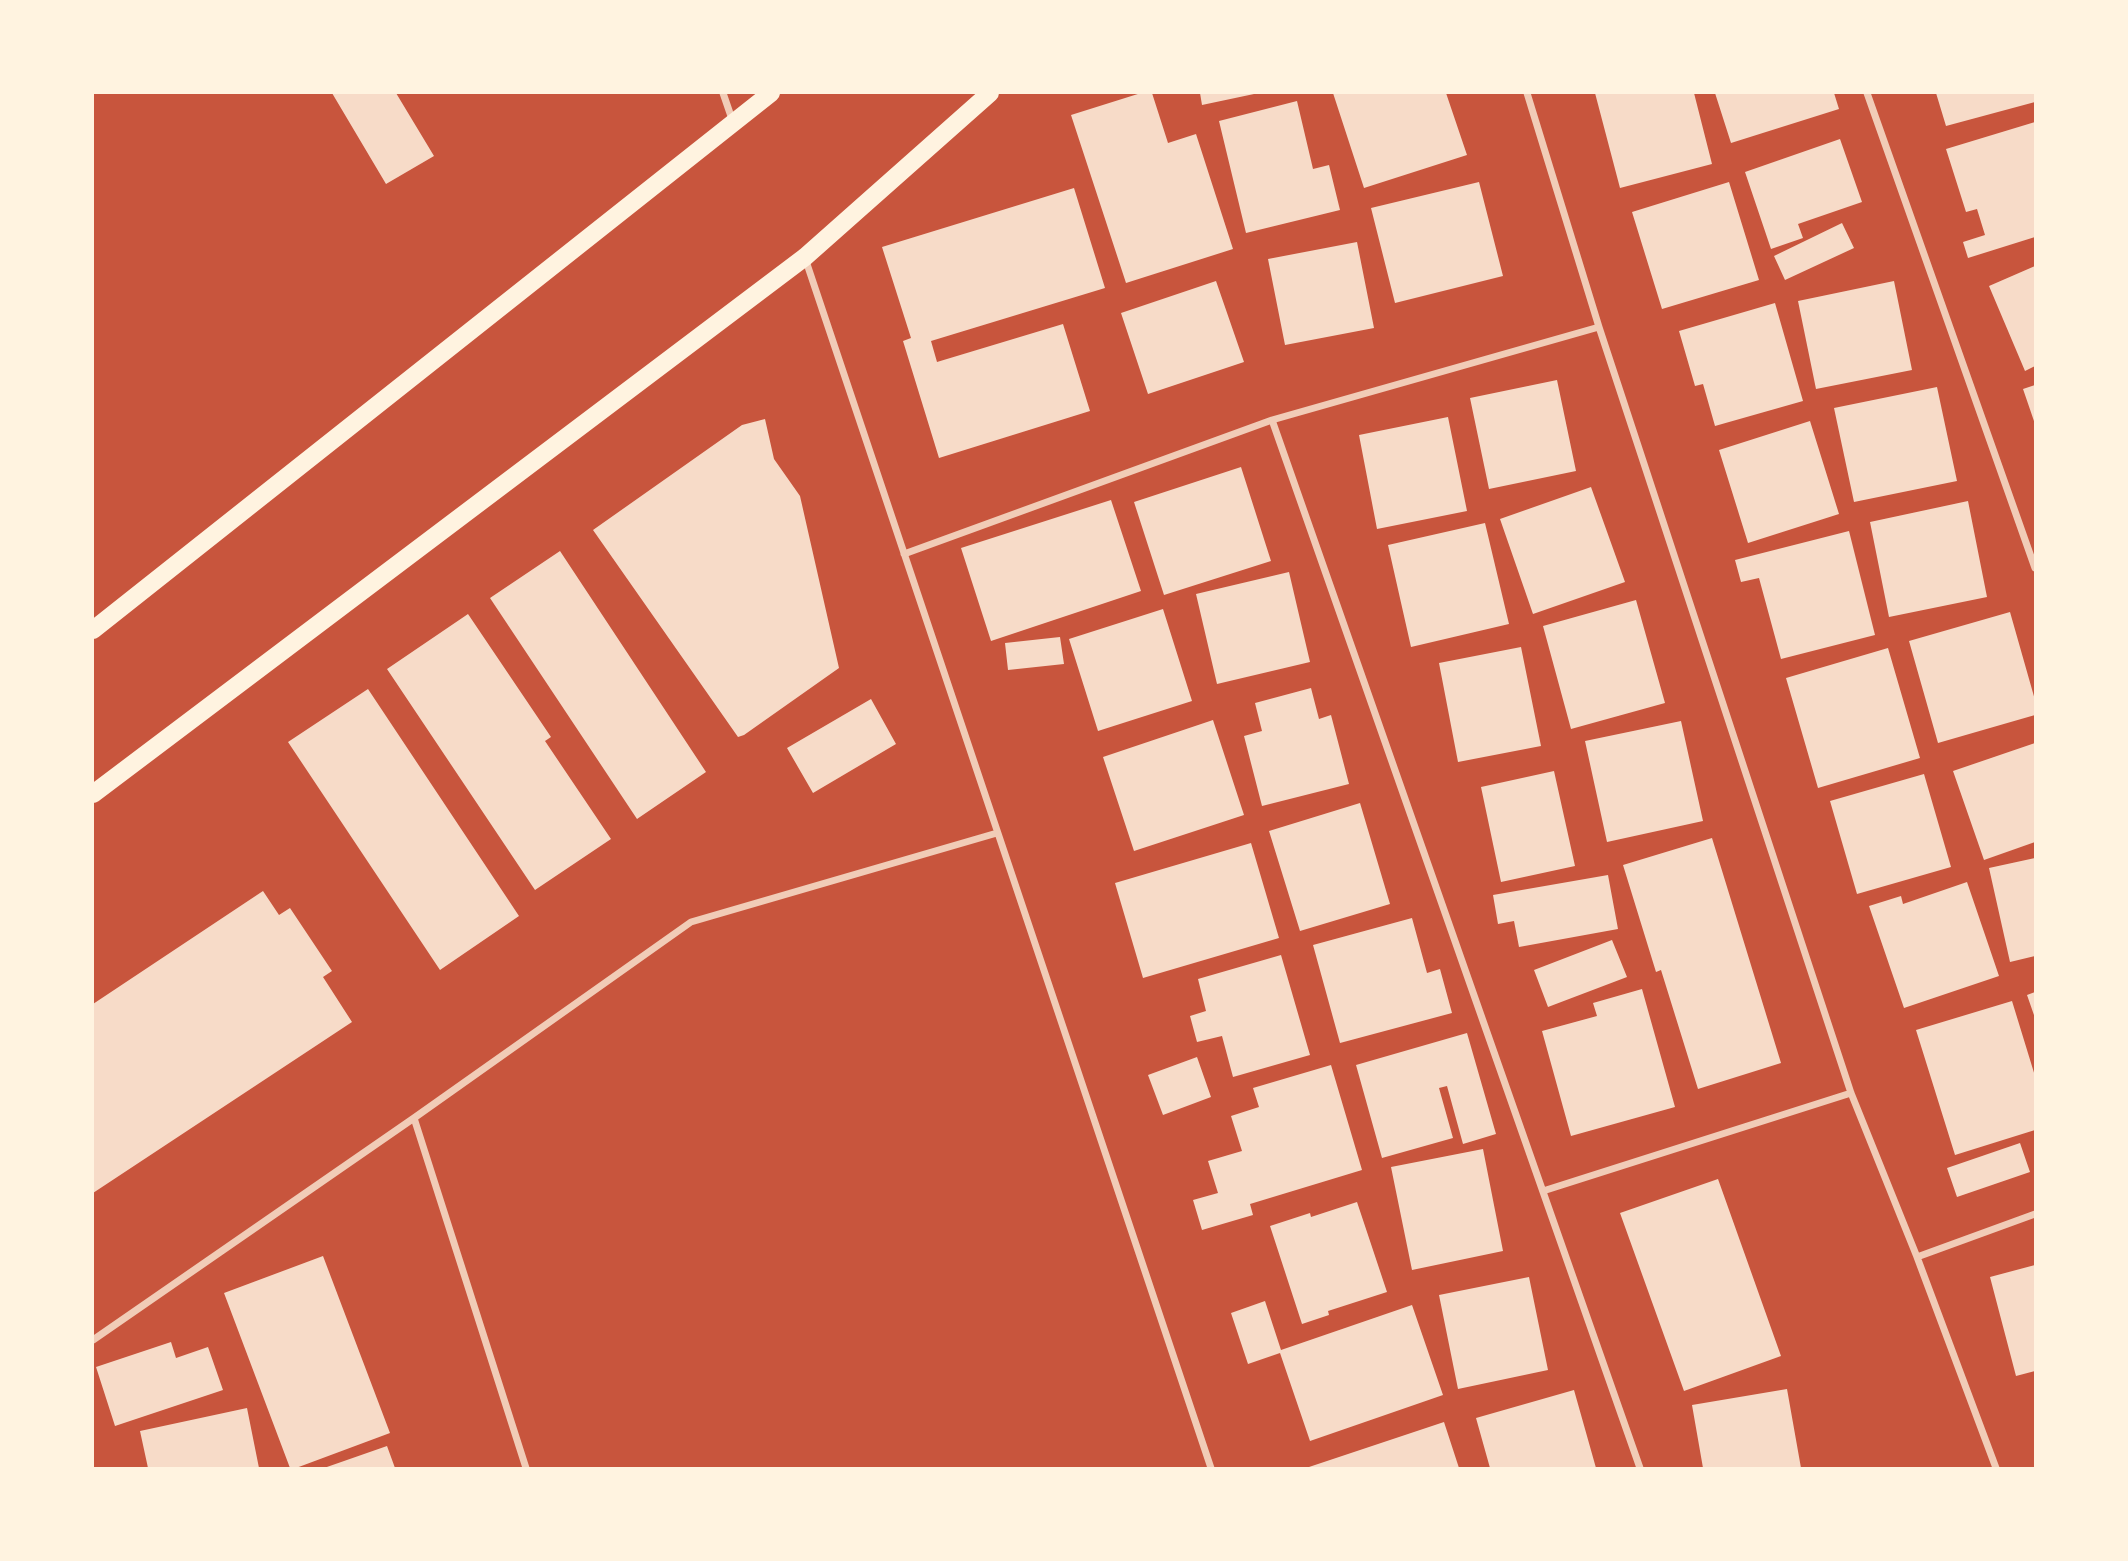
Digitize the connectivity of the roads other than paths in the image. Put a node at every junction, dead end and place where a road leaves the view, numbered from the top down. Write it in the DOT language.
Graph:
graph roads {
  1 [pos="723,93"];
  2 [pos="771,93"];
  3 [pos="990,93"];
  4 [pos="1527,93"];
  5 [pos="1867,93"];
  6 [pos="733,123"];
  7 [pos="805,257"];
  8 [pos="1600,327"];
  9 [pos="1272,420"];
  10 [pos="904,554"];
  11 [pos="2035,568"];
  12 [pos="93,630"];
  13 [pos="93,794"];
  14 [pos="997,833"];
  15 [pos="1851,1093"];
  16 [pos="414,1118"];
  17 [pos="1543,1191"];
  18 [pos="2035,1214"];
  19 [pos="1917,1257"];
  20 [pos="93,1340"];
  21 [pos="526,1468"];
  22 [pos="1211,1468"];
  23 [pos="1640,1468"];
  24 [pos="1996,1468"];
  1 -- 6 [label="street"];
  2 -- 6 [label="main road"];
  3 -- 7 [label="main road"];
  4 -- 8 [label="street"];
  5 -- 11 [label="street"];
  6 -- 12 [label="main road"];
  7 -- 10 [label="street"];
  7 -- 13 [label="main road"];
  8 -- 9 [label="street"];
  8 -- 15 [label="street"];
  9 -- 10 [label="street"];
  9 -- 17 [label="street"];
  10 -- 14 [label="street"];
  14 -- 16 [label="street"];
  14 -- 22 [label="street"];
  15 -- 17 [label="street"];
  15 -- 19 [label="street"];
  16 -- 20 [label="street"];
  16 -- 21 [label="street"];
  17 -- 23 [label="street"];
  18 -- 19 [label="street"];
  19 -- 24 [label="street"];
}
